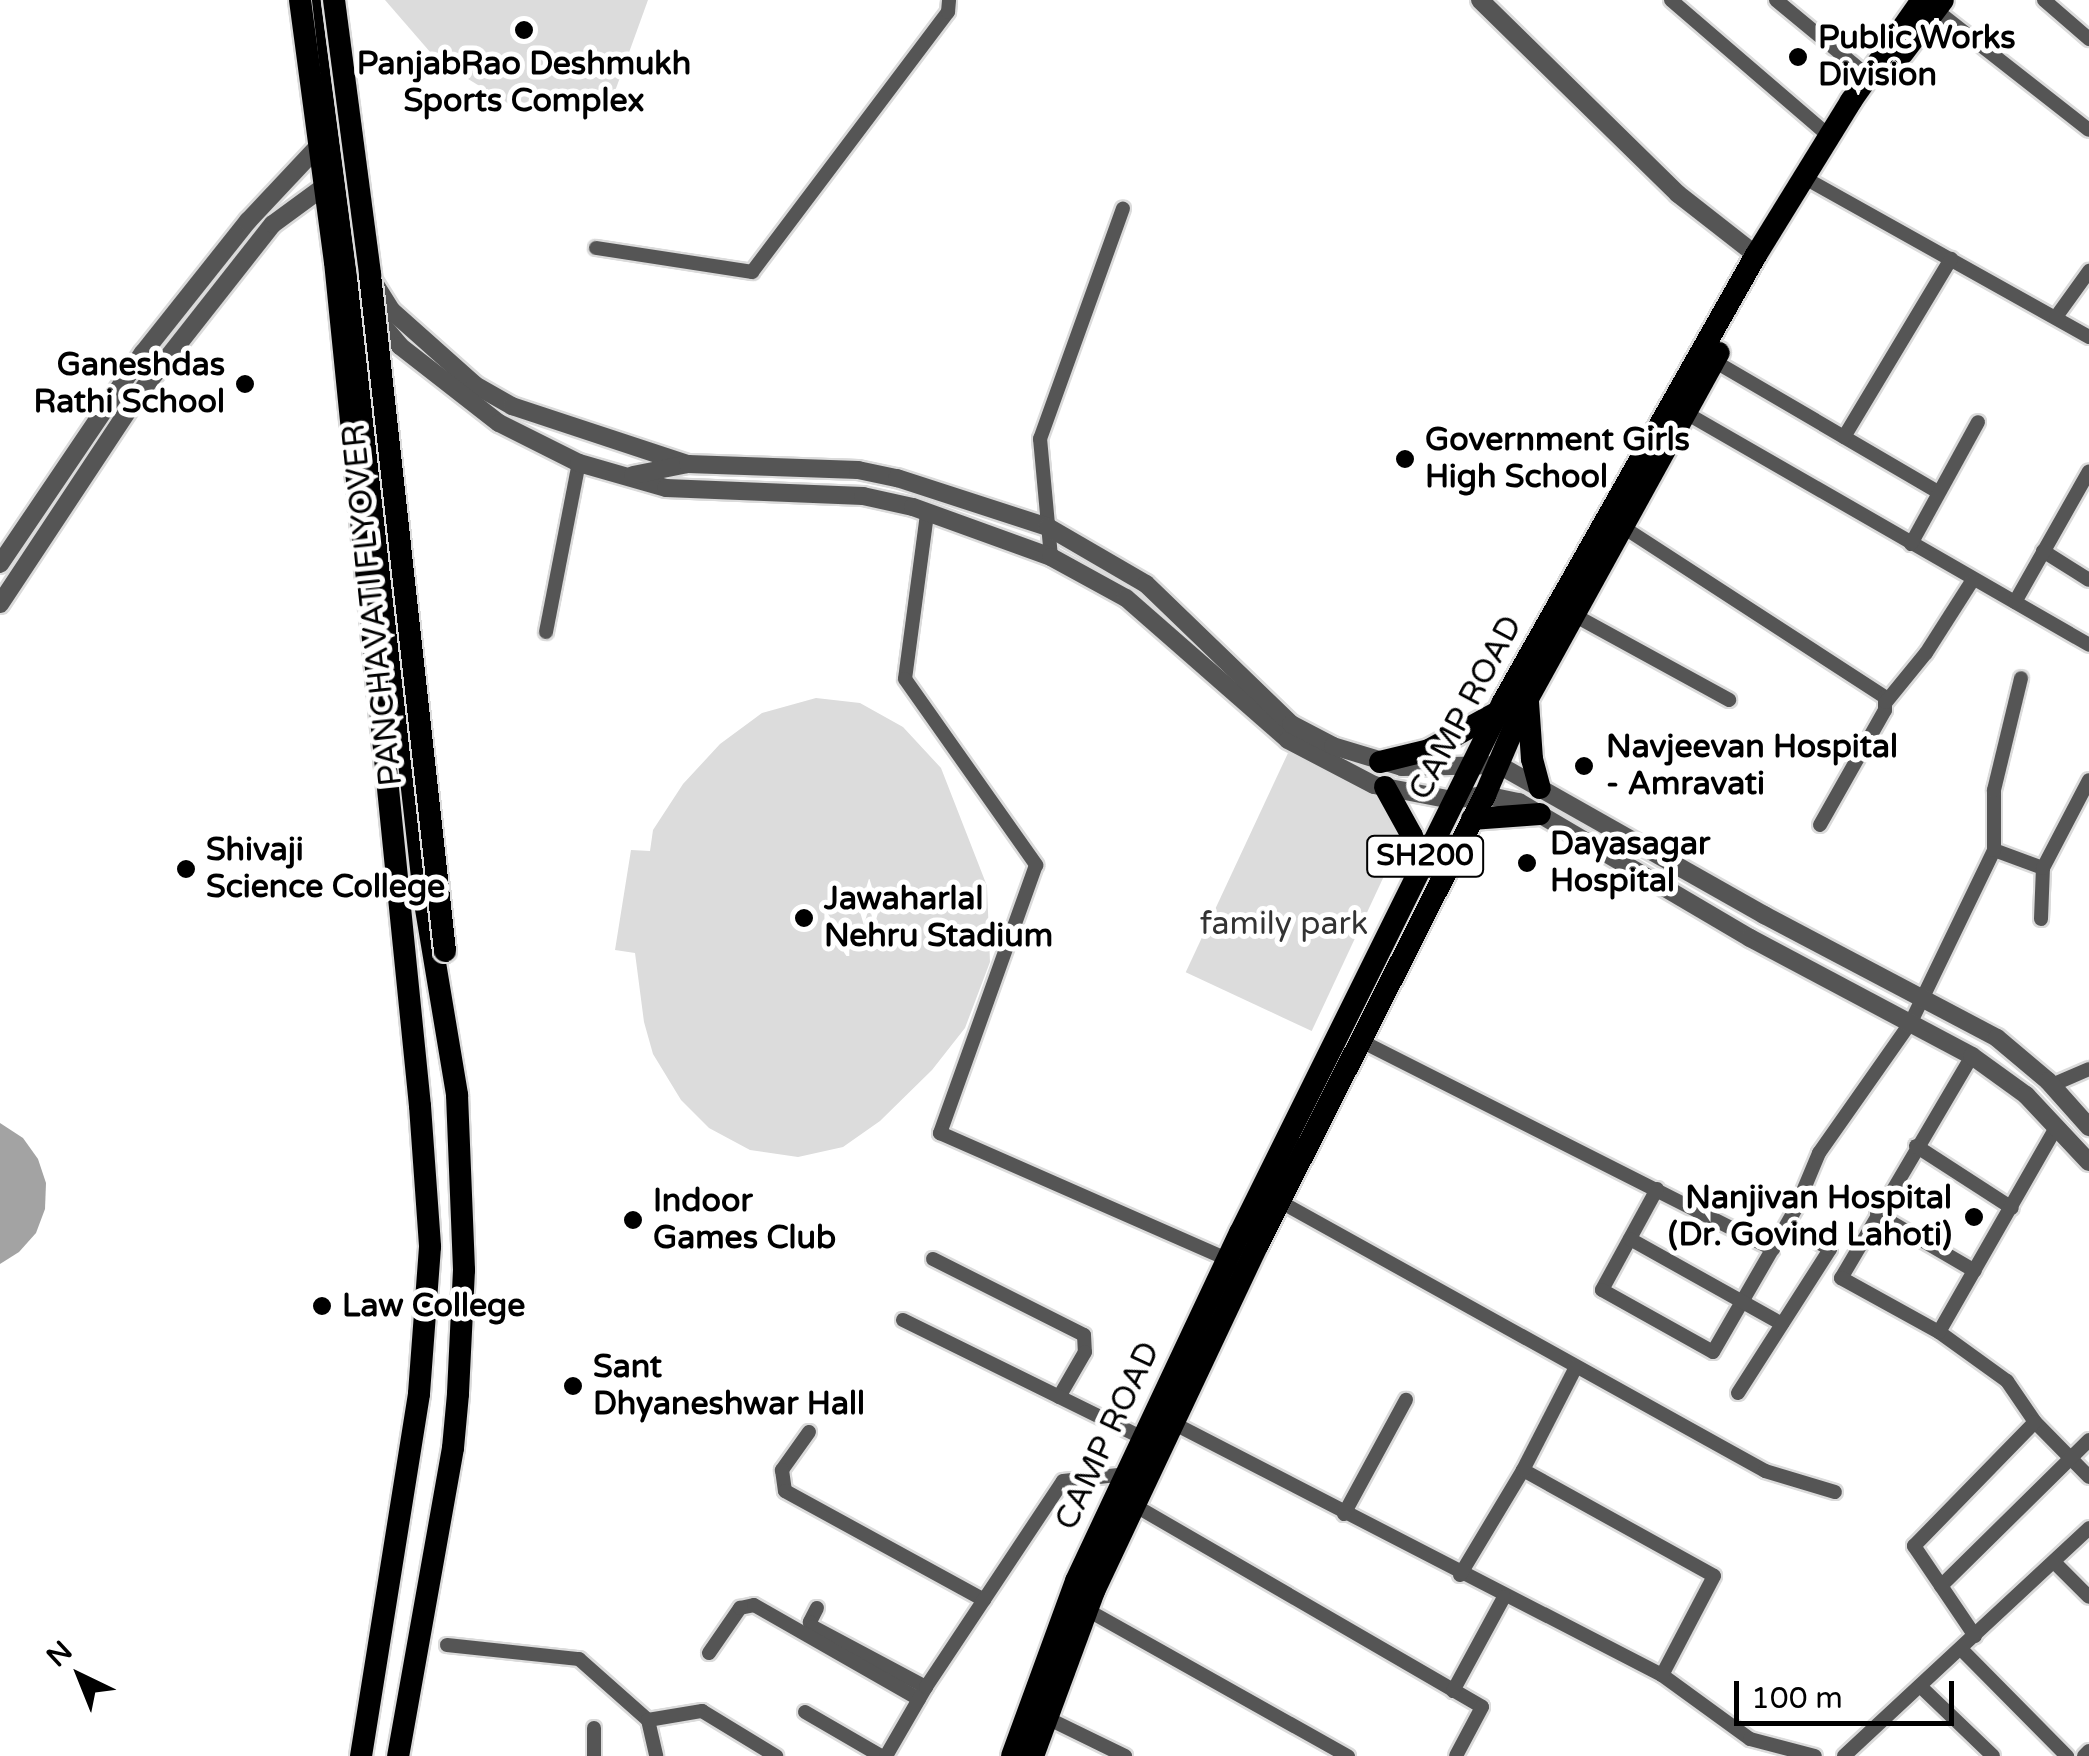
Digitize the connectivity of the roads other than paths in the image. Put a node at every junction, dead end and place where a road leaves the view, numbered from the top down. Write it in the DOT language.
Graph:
graph roads {
  1 [pos="300,0"];
  2 [pos="323,0"];
  3 [pos="334,0"];
  4 [pos="949,0"];
  5 [pos="1480,0"];
  6 [pos="1672,0"];
  7 [pos="1776,0"];
  8 [pos="2044,0"];
  9 [pos="1931,3"];
  10 [pos="2089,39"];
  11 [pos="1868,76"];
  12 [pos="2089,130"];
  13 [pos="1830,136"];
  14 [pos="327,137"];
  15 [pos="333,180"];
  16 [pos="1810,180"];
  17 [pos="1123,209"];
  18 [pos="596,248"];
  19 [pos="1756,255"];
  20 [pos="1951,259"];
  21 [pos="336,262"];
  22 [pos="2089,271"];
  23 [pos="363,284"];
  24 [pos="2056,318"];
  25 [pos="2089,337"];
  26 [pos="1714,361"];
  27 [pos="1686,412"];
  28 [pos="1978,422"];
  29 [pos="1844,437"];
  30 [pos="579,463"];
  31 [pos="688,464"];
  32 [pos="2089,471"];
  33 [pos="61,474"];
  34 [pos="628,476"];
  35 [pos="78,485"];
  36 [pos="1938,492"];
  37 [pos="927,514"];
  38 [pos="1048,527"];
  39 [pos="1622,527"];
  40 [pos="1912,544"];
  41 [pos="2043,551"];
  42 [pos="3,552"];
  43 [pos="1051,557"];
  44 [pos="1972,580"];
  45 [pos="2089,580"];
  46 [pos="2016,602"];
  47 [pos="0,604"];
  48 [pos="1574,614"];
  49 [pos="546,632"];
  50 [pos="2089,645"];
  51 [pos="2021,678"];
  52 [pos="1528,698"];
  53 [pos="1728,700"];
  54 [pos="1886,702"];
  55 [pos="1497,713"];
  56 [pos="1380,762"];
  57 [pos="1499,764"];
  58 [pos="1471,768"];
  59 [pos="2089,780"];
  60 [pos="1386,787"];
  61 [pos="1540,788"];
  62 [pos="1484,795"];
  63 [pos="1452,800"];
  64 [pos="1540,814"];
  65 [pos="1472,819"];
  66 [pos="1820,825"];
  67 [pos="1994,850"];
  68 [pos="1420,865"];
  69 [pos="2043,868"];
  70 [pos="2041,919"];
  71 [pos="439,986"];
  72 [pos="1923,997"];
  73 [pos="1911,1022"];
  74 [pos="1359,1040"];
  75 [pos="1972,1056"];
  76 [pos="2089,1069"];
  77 [pos="2052,1085"];
  78 [pos="2089,1127"];
  79 [pos="2056,1128"];
  80 [pos="1916,1146"];
  81 [pos="2089,1162"];
  82 [pos="1657,1189"];
  83 [pos="1279,1201"];
  84 [pos="2012,1208"];
  85 [pos="1877,1214"];
  86 [pos="1787,1225"];
  87 [pos="1630,1239"];
  88 [pos="1773,1249"];
  89 [pos="933,1259"];
  90 [pos="1228,1259"];
  91 [pos="1974,1271"];
  92 [pos="1743,1301"];
  93 [pos="903,1320"];
  94 [pos="1782,1324"];
  95 [pos="1939,1332"];
  96 [pos="1576,1367"];
  97 [pos="1738,1393"];
  98 [pos="1059,1397"];
  99 [pos="1406,1400"];
  100 [pos="1164,1419"];
  101 [pos="2035,1422"];
  102 [pos="809,1432"];
  103 [pos="1143,1438"];
  104 [pos="2089,1440"];
  105 [pos="2071,1458"];
  106 [pos="1523,1470"];
  107 [pos="1126,1474"];
  108 [pos="2089,1477"];
  109 [pos="1835,1492"];
  110 [pos="1134,1505"];
  111 [pos="1344,1514"];
  112 [pos="2089,1528"];
  113 [pos="2054,1562"];
  114 [pos="1460,1575"];
  115 [pos="1941,1586"];
  116 [pos="1504,1597"];
  117 [pos="2089,1598"];
  118 [pos="984,1600"];
  119 [pos="1078,1606"];
  120 [pos="817,1608"];
  121 [pos="1975,1636"];
  122 [pos="447,1645"];
  123 [pos="1960,1649"];
  124 [pos="709,1653"];
  125 [pos="1662,1675"];
  126 [pos="1920,1686"];
  127 [pos="1453,1691"];
  128 [pos="923,1693"];
  129 [pos="805,1712"];
  130 [pos="1047,1718"];
  131 [pos="648,1720"];
  132 [pos="594,1728"];
  133 [pos="362,1756"];
  134 [pos="398,1756"];
  135 [pos="594,1756"];
  136 [pos="656,1756"];
  137 [pos="776,1756"];
  138 [pos="884,1756"];
  139 [pos="1012,1756"];
  140 [pos="1033,1756"];
  141 [pos="1125,1756"];
  142 [pos="1348,1756"];
  143 [pos="1456,1756"];
  144 [pos="1815,1756"];
  145 [pos="1844,1756"];
  146 [pos="1993,1756"];
  147 [pos="2067,1756"];
  1 -- 14 [label="main road"];
  2 -- 14 [label="main road"];
  3 -- 23 [label="main road, PANCHAVATI FLYOVER, bridge"];
  4 -- 18 [label="street"];
  5 -- 19 [label="street"];
  6 -- 13 [label="street"];
  7 -- 11 [label="street"];
  8 -- 10 [label="street"];
  9 -- 11 [label="main road, CAMP ROAD / SH200"];
  9 -- 12 [label="street"];
  9 -- 16 [label="main road, CAMP ROAD / SH200"];
  11 -- 13 [label="main road, CAMP ROAD / SH200"];
  13 -- 16 [label="main road, CAMP ROAD / SH200"];
  14 -- 15 [label="main road"];
  14 -- 33 [label="street"];
  15 -- 21 [label="main road"];
  15 -- 23 [label="main road"];
  15 -- 35 [label="street"];
  16 -- 19 [label="main road, CAMP ROAD / SH200"];
  16 -- 20 [label="street"];
  16 -- 26 [label="main road, CAMP ROAD / SH200"];
  17 -- 38 [label="street"];
  19 -- 55 [label="main road, CAMP ROAD / SH200"];
  20 -- 24 [label="street"];
  20 -- 29 [label="street"];
  21 -- 23 [label="street"];
  21 -- 133 [label="main road"];
  22 -- 24 [label="street"];
  23 -- 30 [label="street"];
  23 -- 31 [label="street, PANCHAVATI FLYOVER"];
  23 -- 71 [label="main road"];
  23 -- 71 [label="main road, PANCHAVATI FLYOVER, bridge"];
  24 -- 25 [label="street"];
  26 -- 27 [label="main road, CAMP ROAD / SH200"];
  26 -- 29 [label="street"];
  27 -- 39 [label="main road, CAMP ROAD / SH200"];
  27 -- 40 [label="street"];
  28 -- 36 [label="street"];
  29 -- 36 [label="street"];
  30 -- 34 [label="street"];
  30 -- 49 [label="street"];
  31 -- 34 [label="street"];
  31 -- 38 [label="street"];
  32 -- 41 [label="street"];
  33 -- 35 [label="street"];
  33 -- 42 [label="street"];
  34 -- 37 [label="street"];
  35 -- 47 [label="street"];
  36 -- 40 [label="street"];
  37 -- 43 [label="street"];
  37 -- 90 [label="street"];
  38 -- 43 [label="street"];
  38 -- 56 [label="street"];
  39 -- 48 [label="main road, CAMP ROAD / SH200"];
  39 -- 54 [label="street"];
  40 -- 44 [label="street"];
  41 -- 45 [label="street"];
  41 -- 46 [label="street"];
  43 -- 60 [label="street"];
  44 -- 46 [label="street"];
  44 -- 54 [label="street"];
  46 -- 50 [label="street"];
  48 -- 52 [label="main road, CAMP ROAD / SH200"];
  48 -- 53 [label="street"];
  51 -- 67 [label="street"];
  52 -- 57 [label="main road, CAMP ROAD / SH200"];
  52 -- 61 [label="main road"];
  54 -- 66 [label="street"];
  55 -- 56 [label="main road"];
  55 -- 58 [label="main road, CAMP ROAD / SH200"];
  56 -- 58 [label="street"];
  57 -- 58 [label="street"];
  57 -- 61 [label="street"];
  57 -- 62 [label="main road, CAMP ROAD / SH200"];
  58 -- 63 [label="main road, CAMP ROAD / SH200"];
  59 -- 69 [label="street"];
  60 -- 63 [label="street"];
  60 -- 68 [label="main road"];
  61 -- 72 [label="street"];
  62 -- 63 [label="street"];
  62 -- 64 [label="street"];
  62 -- 65 [label="main road, CAMP ROAD / SH200"];
  63 -- 68 [label="main road, CAMP ROAD / SH200"];
  64 -- 65 [label="main road"];
  64 -- 73 [label="street"];
  65 -- 74 [label="main road, CAMP ROAD / SH200"];
  67 -- 69 [label="street"];
  67 -- 72 [label="street"];
  68 -- 90 [label="main road, CAMP ROAD / SH200"];
  69 -- 70 [label="street"];
  71 -- 134 [label="main road"];
  72 -- 73 [label="street"];
  72 -- 77 [label="street"];
  73 -- 75 [label="street"];
  73 -- 86 [label="street"];
  74 -- 82 [label="street"];
  74 -- 83 [label="main road, CAMP ROAD / SH200"];
  75 -- 79 [label="street"];
  75 -- 80 [label="street"];
  76 -- 77 [label="street"];
  77 -- 78 [label="street"];
  79 -- 81 [label="street"];
  79 -- 84 [label="street"];
  80 -- 84 [label="street"];
  80 -- 85 [label="street"];
  82 -- 87 [label="street"];
  82 -- 88 [label="street"];
  83 -- 96 [label="street"];
  83 -- 100 [label="main road, CAMP ROAD / SH200"];
  84 -- 91 [label="street"];
  85 -- 91 [label="street"];
  85 -- 95 [label="street"];
  86 -- 88 [label="street"];
  86 -- 94 [label="street"];
  87 -- 92 [label="street"];
  87 -- 92 [label="street"];
  88 -- 92 [label="street"];
  89 -- 98 [label="street"];
  90 -- 100 [label="main road, CAMP ROAD / SH200"];
  91 -- 95 [label="street"];
  92 -- 94 [label="street"];
  93 -- 98 [label="street"];
  94 -- 97 [label="street"];
  95 -- 101 [label="street"];
  96 -- 106 [label="street"];
  96 -- 109 [label="street"];
  98 -- 103 [label="street"];
  99 -- 111 [label="street"];
  100 -- 103 [label="main road, CAMP ROAD / SH200"];
  100 -- 110 [label="main road, CAMP ROAD / SH200"];
  100 -- 111 [label="street"];
  101 -- 105 [label="street"];
  101 -- 115 [label="street"];
  102 -- 118 [label="street"];
  103 -- 107 [label="main road, CAMP ROAD / SH200"];
  104 -- 105 [label="street"];
  105 -- 108 [label="street"];
  105 -- 115 [label="street"];
  106 -- 114 [label="street"];
  106 -- 125 [label="street"];
  107 -- 118 [label="street"];
  107 -- 119 [label="main road, CAMP ROAD / SH200"];
  110 -- 119 [label="main road, CAMP ROAD / SH200"];
  110 -- 127 [label="street"];
  111 -- 114 [label="street"];
  112 -- 113 [label="street"];
  113 -- 117 [label="street"];
  113 -- 121 [label="street"];
  114 -- 116 [label="street"];
  115 -- 121 [label="street"];
  116 -- 125 [label="street"];
  116 -- 127 [label="street"];
  118 -- 128 [label="street"];
  119 -- 130 [label="main road, CAMP ROAD / SH200"];
  119 -- 139 [label="main road, CAMP ROAD / SH200"];
  119 -- 142 [label="street"];
  120 -- 128 [label="street"];
  121 -- 123 [label="street"];
  122 -- 131 [label="street"];
  123 -- 126 [label="street"];
  123 -- 147 [label="street"];
  124 -- 128 [label="street"];
  125 -- 144 [label="street"];
  126 -- 145 [label="street"];
  126 -- 146 [label="street"];
  127 -- 143 [label="street"];
  128 -- 138 [label="street"];
  129 -- 138 [label="street"];
  130 -- 140 [label="main road, CAMP ROAD / SH200"];
  130 -- 141 [label="street"];
  131 -- 136 [label="street"];
  131 -- 137 [label="street"];
  132 -- 135 [label="street"];
}
